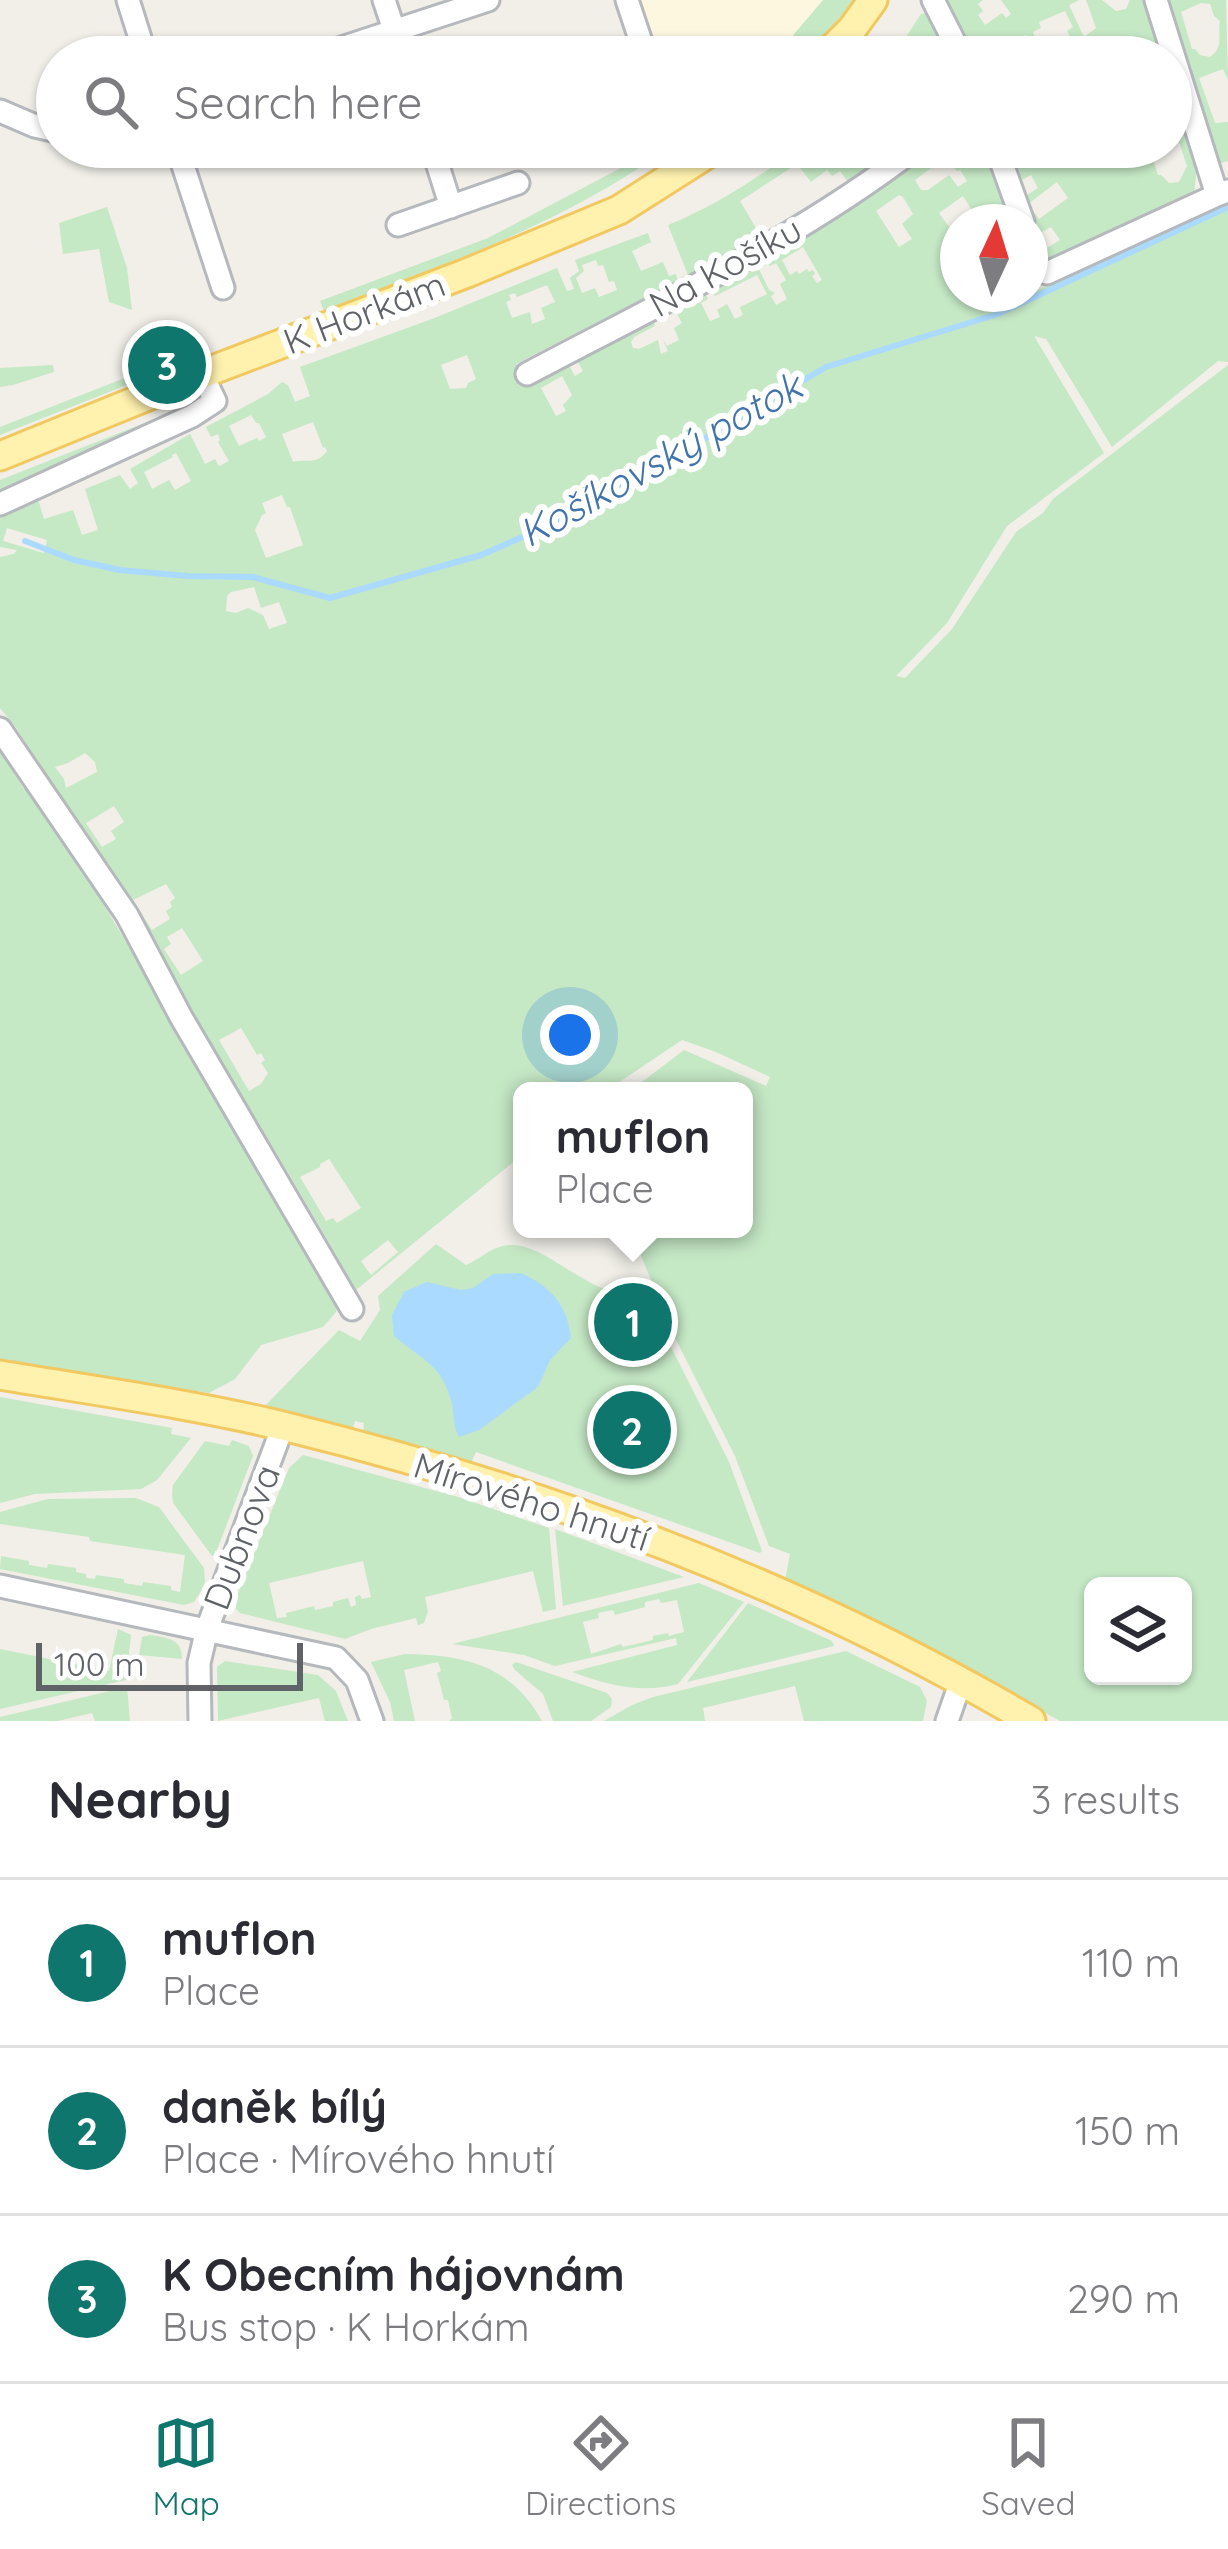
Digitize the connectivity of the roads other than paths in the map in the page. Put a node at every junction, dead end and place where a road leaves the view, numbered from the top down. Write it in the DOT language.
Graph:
graph roads {
  1 [pos="128,0"];
  2 [pos="384,0"];
  3 [pos="488,0"];
  4 [pos="627,0"];
  5 [pos="873,0"];
  6 [pos="933,0"];
  7 [pos="1156,0"];
  8 [pos="394,30"];
  9 [pos="139,36"];
  10 [pos="376,36"];
  11 [pos="396,36"];
  12 [pos="639,36"];
  13 [pos="845,36"];
  14 [pos="951,36"];
  15 [pos="1168,36"];
  16 [pos="1192,105"];
  17 [pos="0,111"];
  18 [pos="36,126"];
  19 [pos="183,168"];
  20 [pos="439,168"];
  21 [pos="678,168"];
  22 [pos="891,168"];
  23 [pos="1004,168"];
  24 [pos="518,183"];
  25 [pos="1222,193"];
  26 [pos="1017,204"];
  27 [pos="452,207"];
  28 [pos="398,225"];
  29 [pos="1048,273"];
  30 [pos="223,287"];
  31 [pos="202,374"];
  32 [pos="527,374"];
  33 [pos="0,457"];
  34 [pos="0,504"];
  35 [pos="0,729"];
  36 [pos="352,1309"];
  37 [pos="0,1375"];
  38 [pos="283,1426"];
  39 [pos="0,1586"];
  40 [pos="207,1629"];
  41 [pos="961,1681"];
  42 [pos="200,1721"];
  43 [pos="372,1721"];
  44 [pos="947,1721"];
  45 [pos="1031,1721"];
  1 -- 9 [label="street"];
  2 -- 8 [label="street"];
  3 -- 8 [label="street"];
  4 -- 12 [label="street"];
  5 -- 13 [label="main road"];
  6 -- 14 [label="street"];
  7 -- 15 [label="street"];
  8 -- 10 [label="street"];
  8 -- 11 [label="street"];
  16 -- 25 [label="street"];
  17 -- 18 [label="street"];
  19 -- 30 [label="street"];
  20 -- 27 [label="street"];
  21 -- 31 [label="main road, K Horkám"];
  22 -- 32 [label="street, Na Košíku"];
  23 -- 26 [label="street"];
  24 -- 27 [label="street"];
  25 -- 29 [label="street"];
  27 -- 28 [label="street"];
  31 -- 33 [label="main road, K Horkám"];
  31 -- 34 [label="street"];
  35 -- 36 [label="street"];
  37 -- 38 [label="main road, Mírového hnutí"];
  38 -- 40 [label="street, Dubnova"];
  38 -- 41 [label="main road, Mírového hnutí"];
  39 -- 40 [label="street"];
  40 -- 42 [label="street, Dubnova"];
  40 -- 43 [label="street"];
  41 -- 44 [label="street"];
  41 -- 45 [label="main road, Mírového hnutí"];
}
